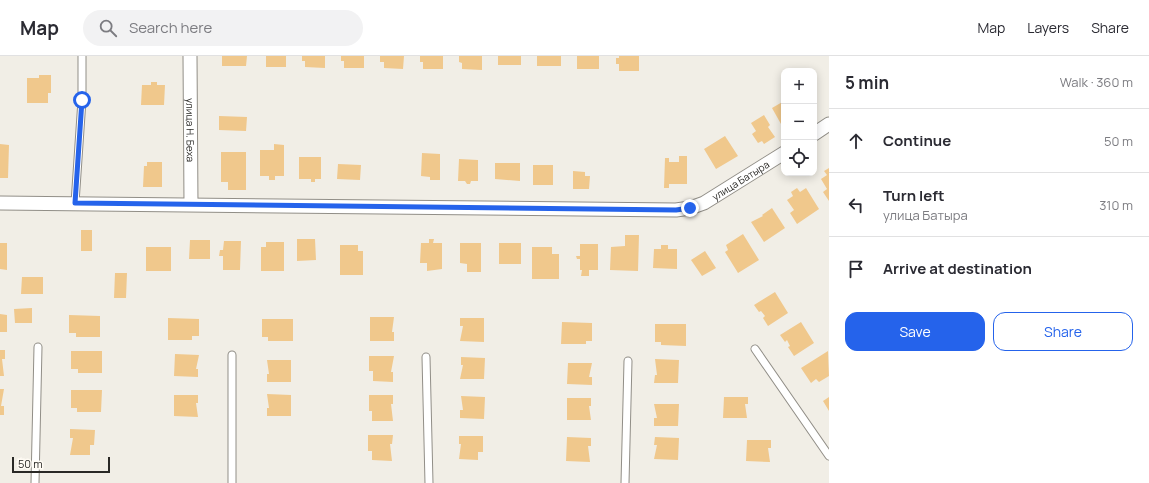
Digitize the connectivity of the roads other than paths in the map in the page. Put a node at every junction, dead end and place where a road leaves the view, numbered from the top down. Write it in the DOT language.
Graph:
graph roads {
  1 [pos="75,56"];
  2 [pos="82,56"];
  3 [pos="190,56"];
  4 [pos="829,124"];
  5 [pos="817,132"];
  6 [pos="781,155"];
  7 [pos="0,203"];
  8 [pos="75,203"];
  9 [pos="191,204"];
  10 [pos="38,347"];
  11 [pos="755,350"];
  12 [pos="232,355"];
  13 [pos="426,357"];
  14 [pos="628,361"];
  15 [pos="829,456"];
  16 [pos="35,483"];
  17 [pos="232,483"];
  18 [pos="429,483"];
  19 [pos="625,483"];
  1 -- 2 [label="lane"];
  2 -- 8 [label="lane"];
  3 -- 9 [label="street, улица Н. Беха"];
  4 -- 5 [label="street"];
  6 -- 9 [label="street, улица Батыра"];
  7 -- 8 [label="street, улица Батыра"];
  8 -- 9 [label="street, улица Батыра"];
  10 -- 16 [label="lane"];
  11 -- 15 [label="lane"];
  12 -- 17 [label="lane"];
  13 -- 18 [label="lane"];
  14 -- 19 [label="lane"];
}
